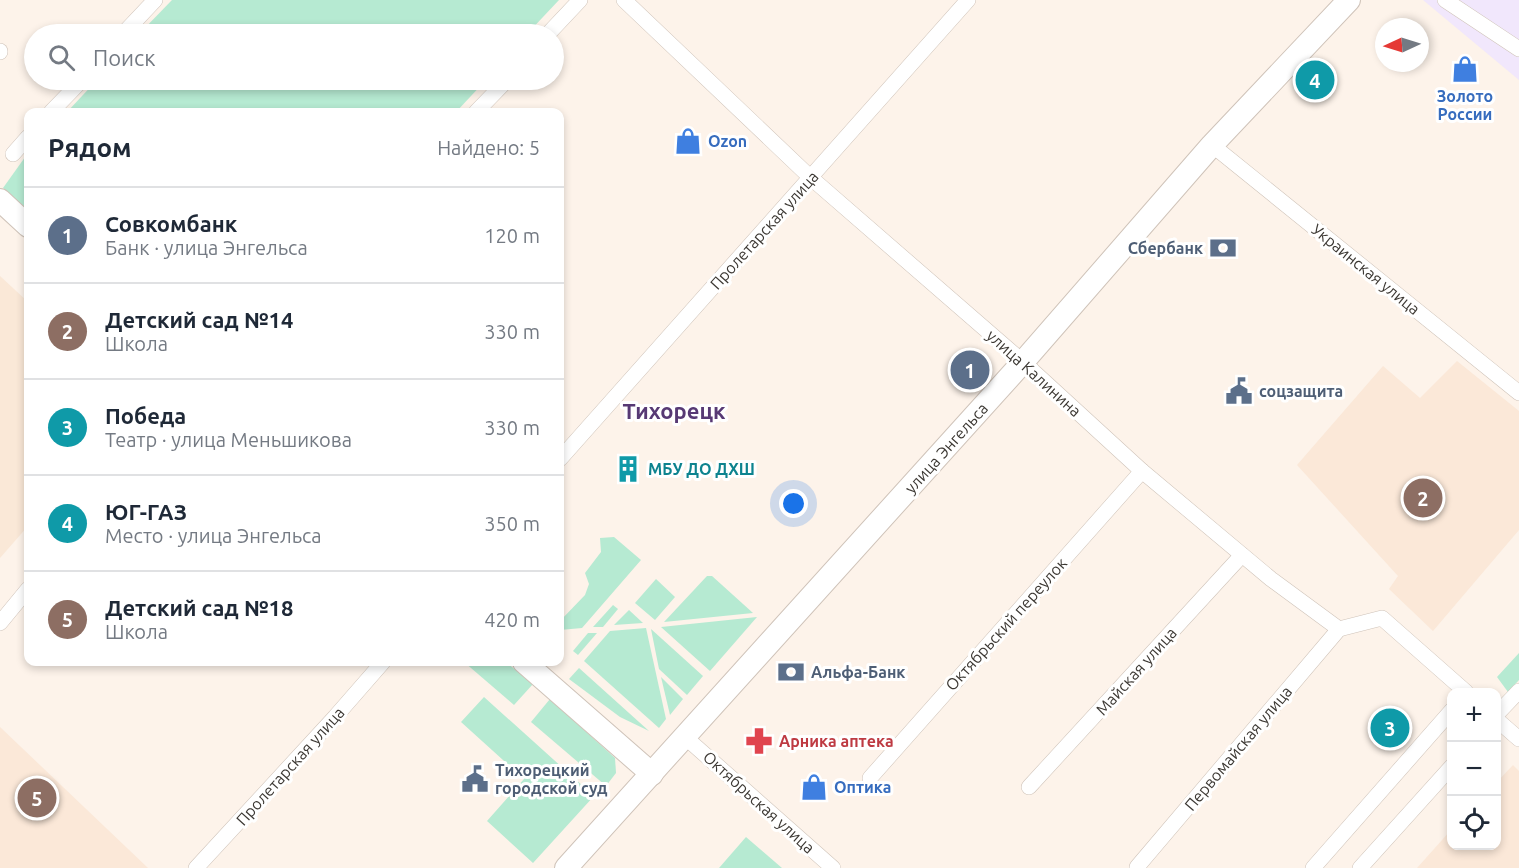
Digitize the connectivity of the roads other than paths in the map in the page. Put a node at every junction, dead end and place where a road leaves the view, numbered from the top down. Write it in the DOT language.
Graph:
graph roads {
  1 [pos="155,0"];
  2 [pos="580,0"];
  3 [pos="624,0"];
  4 [pos="968,0"];
  5 [pos="1349,0"];
  6 [pos="1444,0"];
  7 [pos="132,24"];
  8 [pos="557,24"];
  9 [pos="1519,49"];
  10 [pos="72,90"];
  11 [pos="497,90"];
  12 [pos="55,108"];
  13 [pos="480,108"];
  14 [pos="24,141"];
  15 [pos="1212,145"];
  16 [pos="13,154"];
  17 [pos="810,177"];
  18 [pos="0,200"];
  19 [pos="24,222"];
  20 [pos="1023,362"];
  21 [pos="1519,393"];
  22 [pos="564,454"];
  23 [pos="1142,471"];
  24 [pos="1242,555"];
  25 [pos="24,594"];
  26 [pos="0,623"];
  27 [pos="1339,630"];
  28 [pos="379,666"];
  29 [pos="529,666"];
  30 [pos="1460,688"];
  31 [pos="1519,691"];
  32 [pos="1501,712"];
  33 [pos="1447,716"];
  34 [pos="1501,721"];
  35 [pos="685,737"];
  36 [pos="1519,739"];
  37 [pos="1447,772"];
  38 [pos="652,774"];
  39 [pos="870,778"];
  40 [pos="1029,787"];
  41 [pos="1137,867"];
  42 [pos="196,868"];
  43 [pos="567,868"];
  44 [pos="833,868"];
  45 [pos="1313,868"];
  46 [pos="1360,868"];
  1 -- 7 [label="street"];
  2 -- 8 [label="street"];
  3 -- 17 [label="street, улица Калинина"];
  4 -- 17 [label="street, Пролетарская улица"];
  5 -- 15 [label="main road, улица Энгельса"];
  6 -- 9 [label="street"];
  10 -- 12 [label="street"];
  11 -- 13 [label="street"];
  14 -- 16 [label="street"];
  15 -- 20 [label="main road, улица Энгельса"];
  15 -- 21 [label="street, Украинская улица"];
  17 -- 20 [label="street, улица Калинина"];
  17 -- 22 [label="street, Пролетарская улица"];
  18 -- 19 [label="main road"];
  20 -- 23 [label="street, улица Калинина"];
  20 -- 35 [label="main road, улица Энгельса"];
  23 -- 24 [label="street, улица Калинина"];
  23 -- 39 [label="street, Октябрьский переулок"];
  24 -- 27 [label="street, улица Калинина"];
  24 -- 40 [label="street, Майская улица"];
  25 -- 26 [label="street"];
  27 -- 30 [label="street"];
  27 -- 41 [label="street, Первомайская улица"];
  28 -- 42 [label="street, Пролетарская улица"];
  29 -- 38 [label="main road"];
  31 -- 32 [label="street"];
  33 -- 45 [label="street"];
  34 -- 36 [label="street"];
  35 -- 38 [label="main road, улица Энгельса"];
  35 -- 44 [label="street, Октябрьская улица"];
  37 -- 46 [label="street"];
  38 -- 43 [label="main road, улица Энгельса"];
}
